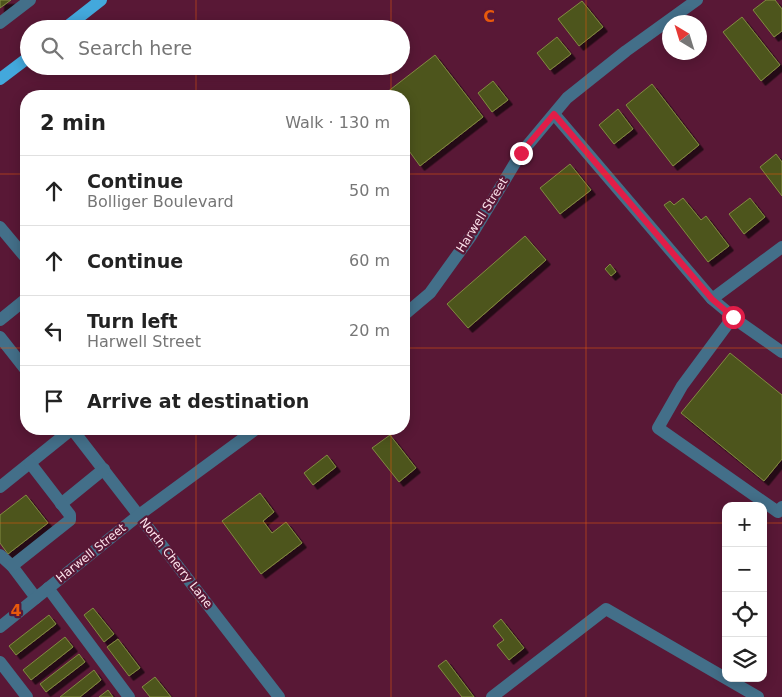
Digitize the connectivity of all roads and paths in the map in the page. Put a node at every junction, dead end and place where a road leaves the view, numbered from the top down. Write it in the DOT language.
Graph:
graph roads {
  1 [pos="30,0"];
  2 [pos="101,0"];
  3 [pos="697,0"];
  4 [pos="75,20"];
  5 [pos="0,23"];
  6 [pos="20,63"];
  7 [pos="0,79"];
  8 [pos="554,114"];
  9 [pos="0,227"];
  10 [pos="782,247"];
  11 [pos="20,251"];
  12 [pos="712,299"];
  13 [pos="20,304"];
  14 [pos="410,310"];
  15 [pos="733,317"];
  16 [pos="0,320"];
  17 [pos="0,337"];
  18 [pos="782,352"];
  19 [pos="20,360"];
  20 [pos="65,435"];
  21 [pos="77,435"];
  22 [pos="248,435"];
  23 [pos="30,463"];
  24 [pos="104,470"];
  25 [pos="0,487"];
  26 [pos="61,504"];
  27 [pos="782,507"];
  28 [pos="139,515"];
  29 [pos="0,555"];
  30 [pos="12,566"];
  31 [pos="48,588"];
  32 [pos="36,598"];
  33 [pos="0,627"];
  34 [pos="0,662"];
  35 [pos="27,697"];
  36 [pos="129,697"];
  37 [pos="279,697"];
  38 [pos="492,697"];
  39 [pos="758,697"];
  1 -- 5 [label="street"];
  2 -- 4 [label="main road"];
  3 -- 8 [label="street, Harwell Street"];
  6 -- 7 [label="main road"];
  8 -- 12 [label="street"];
  8 -- 14 [label="street, Harwell Street"];
  9 -- 11 [label="street"];
  10 -- 12 [label="street"];
  12 -- 15 [label="street"];
  13 -- 16 [label="street"];
  15 -- 18 [label="street"];
  15 -- 27 [label="street"];
  17 -- 19 [label="street"];
  20 -- 23 [label="street"];
  21 -- 24 [label="street, North Cherry Lane"];
  22 -- 28 [label="street, Harwell Street"];
  23 -- 25 [label="street"];
  23 -- 26 [label="street"];
  24 -- 26 [label="street"];
  24 -- 28 [label="street, North Cherry Lane"];
  26 -- 30 [label="street"];
  28 -- 31 [label="street, Harwell Street"];
  28 -- 37 [label="street, North Cherry Lane"];
  29 -- 30 [label="street"];
  30 -- 32 [label="street"];
  31 -- 32 [label="street, Harwell Street"];
  31 -- 36 [label="street"];
  32 -- 33 [label="street, Harwell Street"];
  34 -- 35 [label="street"];
  38 -- 39 [label="street"];
}
